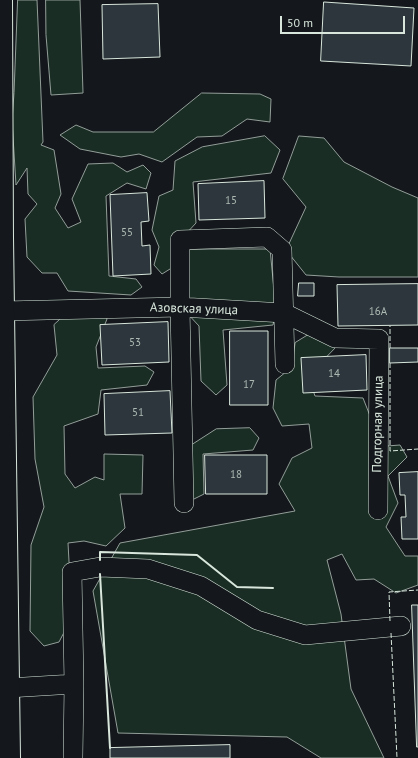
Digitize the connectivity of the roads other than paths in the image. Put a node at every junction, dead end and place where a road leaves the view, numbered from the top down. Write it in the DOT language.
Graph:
graph roads {
  1 [pos="1,0"];
  2 [pos="180,307"];
  3 [pos="3,311"];
  4 [pos="284,313"];
  5 [pos="379,339"];
  6 [pos="285,364"];
  7 [pos="184,503"];
  8 [pos="378,510"];
  9 [pos="401,626"];
  10 [pos="74,684"];
  11 [pos="8,688"];
  12 [pos="9,758"];
  13 [pos="73,758"];
  1 -- 3 [label="main road"];
  2 -- 3 [label="street, Азовская улица"];
  2 -- 4 [label="street, Азовская улица"];
  2 -- 4 [label="street"];
  2 -- 7 [label="street"];
  3 -- 11 [label="main road"];
  4 -- 5 [label="street, Азовская улица"];
  4 -- 6 [label="street"];
  5 -- 8 [label="street, Подгорная улица"];
  9 -- 10 [label="street"];
  10 -- 11 [label="street"];
  10 -- 13 [label="street"];
  11 -- 12 [label="main road"];
}
